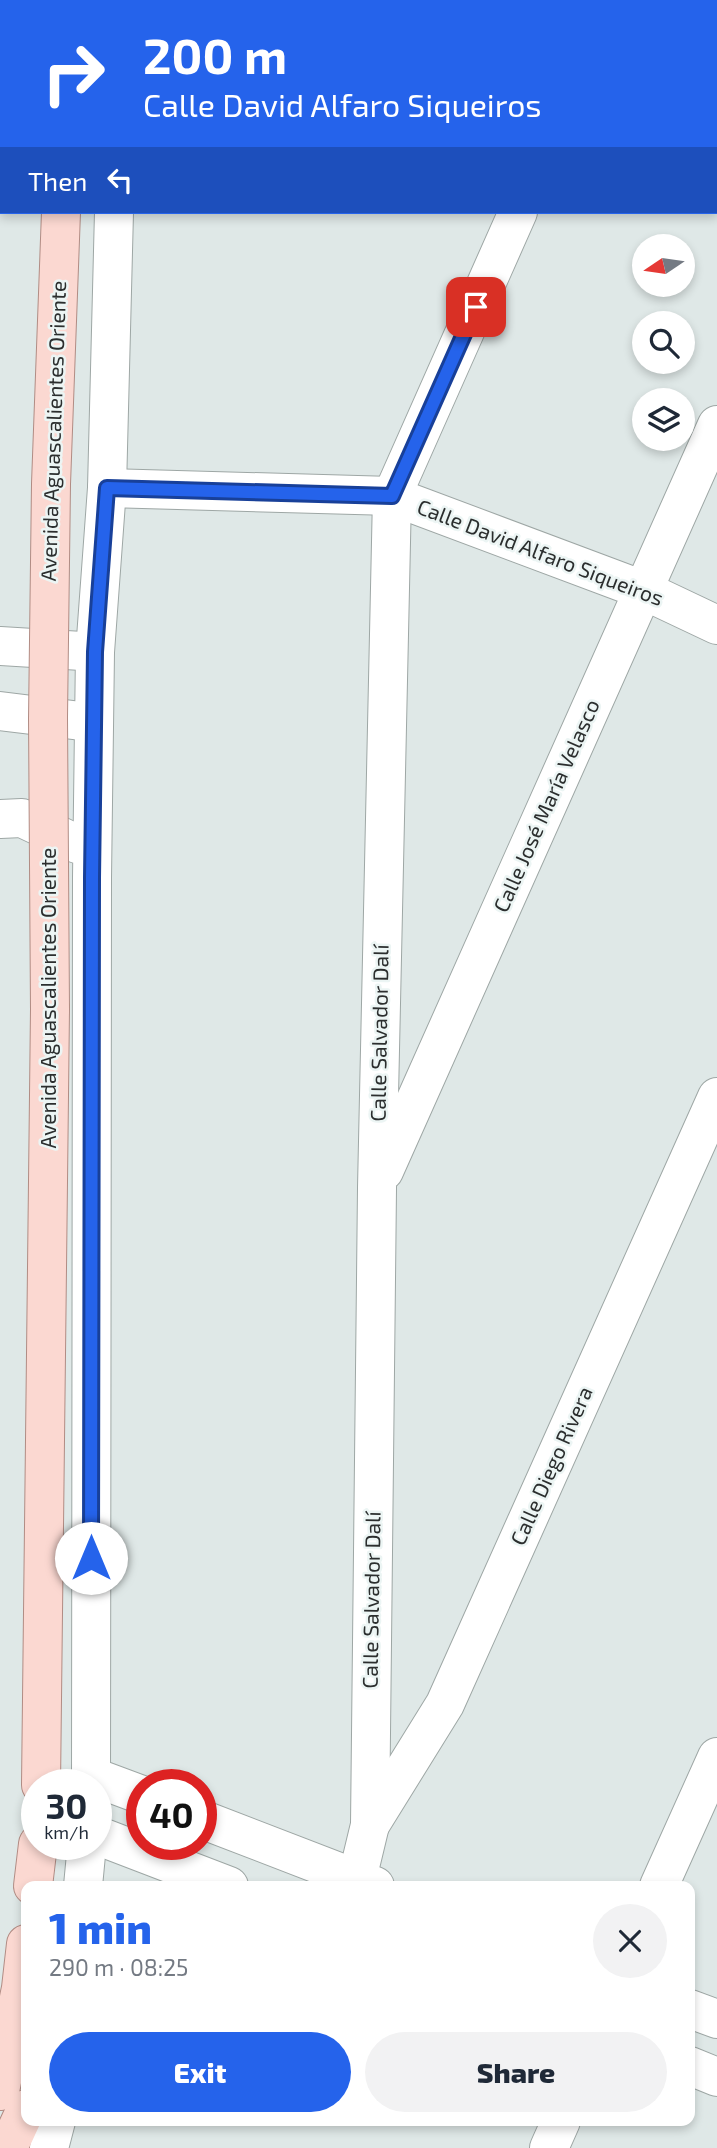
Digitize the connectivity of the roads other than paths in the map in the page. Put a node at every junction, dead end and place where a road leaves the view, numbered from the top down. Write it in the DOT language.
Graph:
graph roads {
  1 [pos="61,214"];
  2 [pos="114,214"];
  3 [pos="517,214"];
  4 [pos="717,425"];
  5 [pos="107,488"];
  6 [pos="392,496"];
  7 [pos="643,590"];
  8 [pos="717,625"];
  9 [pos="0,646"];
  10 [pos="95,652"];
  11 [pos="0,711"];
  12 [pos="94,722"];
  13 [pos="0,819"];
  14 [pos="92,878"];
  15 [pos="717,1097"];
  16 [pos="377,1188"];
  17 [pos="717,1757"];
  18 [pos="41,1769"];
  19 [pos="91,1769"];
  20 [pos="217,1825"];
  21 [pos="370,1825"];
  22 [pos="112,1841"];
  23 [pos="36,1860"];
  24 [pos="85,1860"];
  25 [pos="34,1881"];
  26 [pos="83,1881"];
  27 [pos="216,1881"];
  28 [pos="361,1881"];
  29 [pos="366,1881"];
  30 [pos="661,1881"];
  31 [pos="21,1987"];
  32 [pos="695,2011"];
  33 [pos="717,2019"];
  34 [pos="695,2068"];
  35 [pos="717,2077"];
  36 [pos="0,2091"];
  37 [pos="21,2120"];
  38 [pos="56,2126"];
  39 [pos="559,2126"];
  40 [pos="8,2148"];
  41 [pos="49,2148"];
  42 [pos="549,2148"];
  1 -- 18 [label="main road, Avenida Aguascalientes Oriente, bridge"];
  2 -- 5 [label="street, Avenida Aguascalientes Oriente"];
  3 -- 6 [label="street, Calle Salvador Dalí"];
  4 -- 7 [label="street, Calle José María Velasco"];
  5 -- 6 [label="street, Calle David Alfaro Siqueiros"];
  5 -- 10 [label="street, Avenida Aguascalientes Oriente"];
  6 -- 7 [label="street, Calle David Alfaro Siqueiros"];
  6 -- 16 [label="street, Calle Salvador Dalí"];
  7 -- 8 [label="street, Calle David Alfaro Siqueiros"];
  7 -- 16 [label="street, Calle José María Velasco"];
  9 -- 10 [label="street"];
  10 -- 12 [label="street, Avenida Aguascalientes Oriente"];
  11 -- 12 [label="street"];
  12 -- 14 [label="street, Avenida Aguascalientes Oriente"];
  13 -- 14 [label="street"];
  14 -- 19 [label="street, Avenida Aguascalientes Oriente"];
  15 -- 21 [label="street, Calle Diego Rivera"];
  16 -- 21 [label="street, Calle Salvador Dalí"];
  17 -- 30 [label="street"];
  20 -- 28 [label="street"];
  21 -- 29 [label="street, Calle Salvador Dalí"];
  22 -- 27 [label="street"];
  23 -- 25 [label="main road"];
  24 -- 26 [label="street"];
  31 -- 36 [label="main road"];
  32 -- 33 [label="street"];
  34 -- 35 [label="street"];
  37 -- 40 [label="main road"];
  38 -- 41 [label="street"];
  39 -- 42 [label="street"];
}
